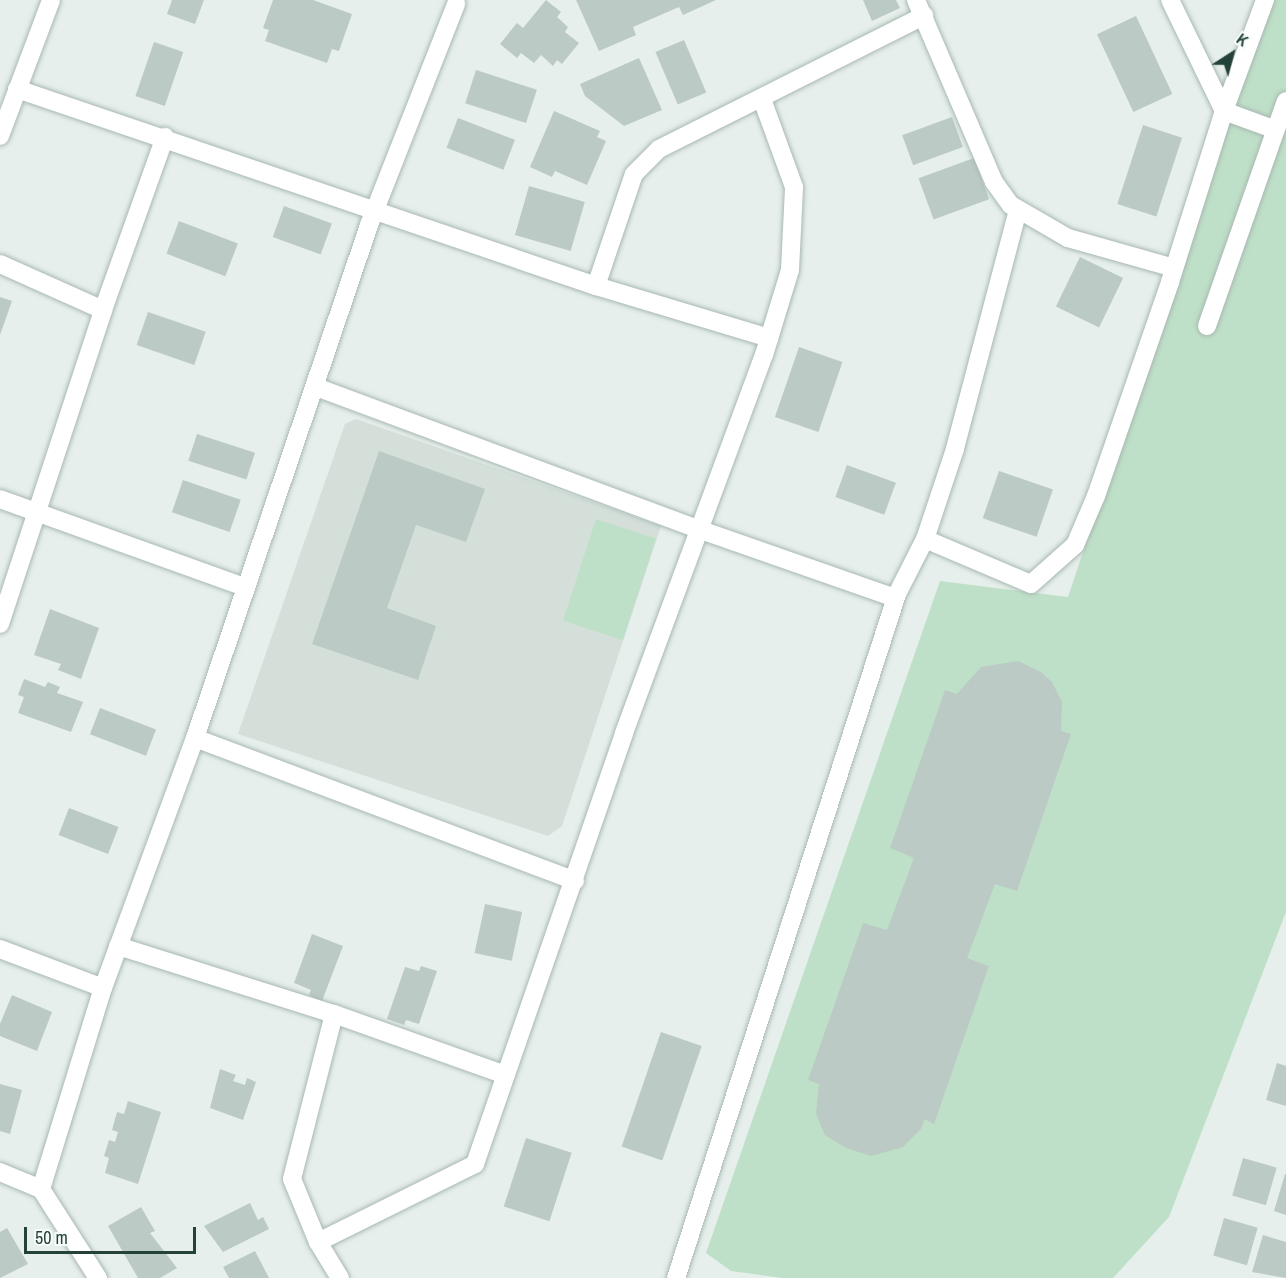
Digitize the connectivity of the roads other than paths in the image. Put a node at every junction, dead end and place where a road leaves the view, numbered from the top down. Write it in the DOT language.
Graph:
graph roads {
  1 [pos="51,0"];
  2 [pos="1170,0"];
  3 [pos="1265,0"];
  4 [pos="454,2"];
  5 [pos="920,8"];
  6 [pos="17,89"];
  7 [pos="762,99"];
  8 [pos="1286,101"];
  9 [pos="1224,111"];
  10 [pos="1276,130"];
  11 [pos="0,136"];
  12 [pos="165,137"];
  13 [pos="1018,210"];
  14 [pos="374,211"];
  15 [pos="0,264"];
  16 [pos="1174,268"];
  17 [pos="596,286"];
  18 [pos="103,310"];
  19 [pos="1207,326"];
  20 [pos="769,338"];
  21 [pos="316,387"];
  22 [pos="0,499"];
  23 [pos="38,512"];
  24 [pos="698,529"];
  25 [pos="925,539"];
  26 [pos="245,587"];
  27 [pos="897,594"];
  28 [pos="0,624"];
  29 [pos="195,738"];
  30 [pos="575,881"];
  31 [pos="118,946"];
  32 [pos="0,949"];
  33 [pos="103,988"];
  34 [pos="334,1014"];
  35 [pos="505,1075"];
  36 [pos="0,1172"];
  37 [pos="40,1189"];
  38 [pos="318,1242"];
  39 [pos="98,1278"];
  40 [pos="340,1278"];
  41 [pos="675,1278"];
  1 -- 6 [label="street"];
  2 -- 9 [label="street"];
  3 -- 9 [label="street"];
  4 -- 14 [label="street"];
  5 -- 7 [label="street"];
  5 -- 13 [label="street"];
  6 -- 11 [label="street"];
  6 -- 12 [label="street"];
  7 -- 17 [label="street"];
  7 -- 20 [label="street"];
  8 -- 10 [label="street"];
  9 -- 10 [label="street"];
  9 -- 16 [label="street"];
  10 -- 19 [label="street"];
  12 -- 14 [label="street"];
  12 -- 18 [label="street"];
  13 -- 16 [label="street"];
  13 -- 25 [label="street"];
  14 -- 17 [label="street"];
  14 -- 21 [label="street"];
  15 -- 18 [label="street"];
  16 -- 25 [label="street"];
  17 -- 20 [label="street"];
  18 -- 23 [label="street"];
  20 -- 24 [label="street"];
  21 -- 24 [label="street"];
  21 -- 26 [label="street"];
  22 -- 23 [label="street"];
  23 -- 26 [label="street"];
  23 -- 28 [label="street"];
  24 -- 27 [label="street"];
  24 -- 30 [label="street"];
  25 -- 27 [label="street"];
  26 -- 29 [label="street"];
  27 -- 41 [label="street"];
  29 -- 30 [label="street"];
  29 -- 31 [label="street"];
  30 -- 35 [label="street"];
  31 -- 33 [label="street"];
  31 -- 34 [label="street"];
  32 -- 33 [label="street"];
  33 -- 37 [label="street"];
  34 -- 35 [label="street"];
  34 -- 38 [label="street"];
  35 -- 38 [label="street"];
  36 -- 37 [label="street"];
  37 -- 39 [label="street"];
  38 -- 40 [label="street"];
}
